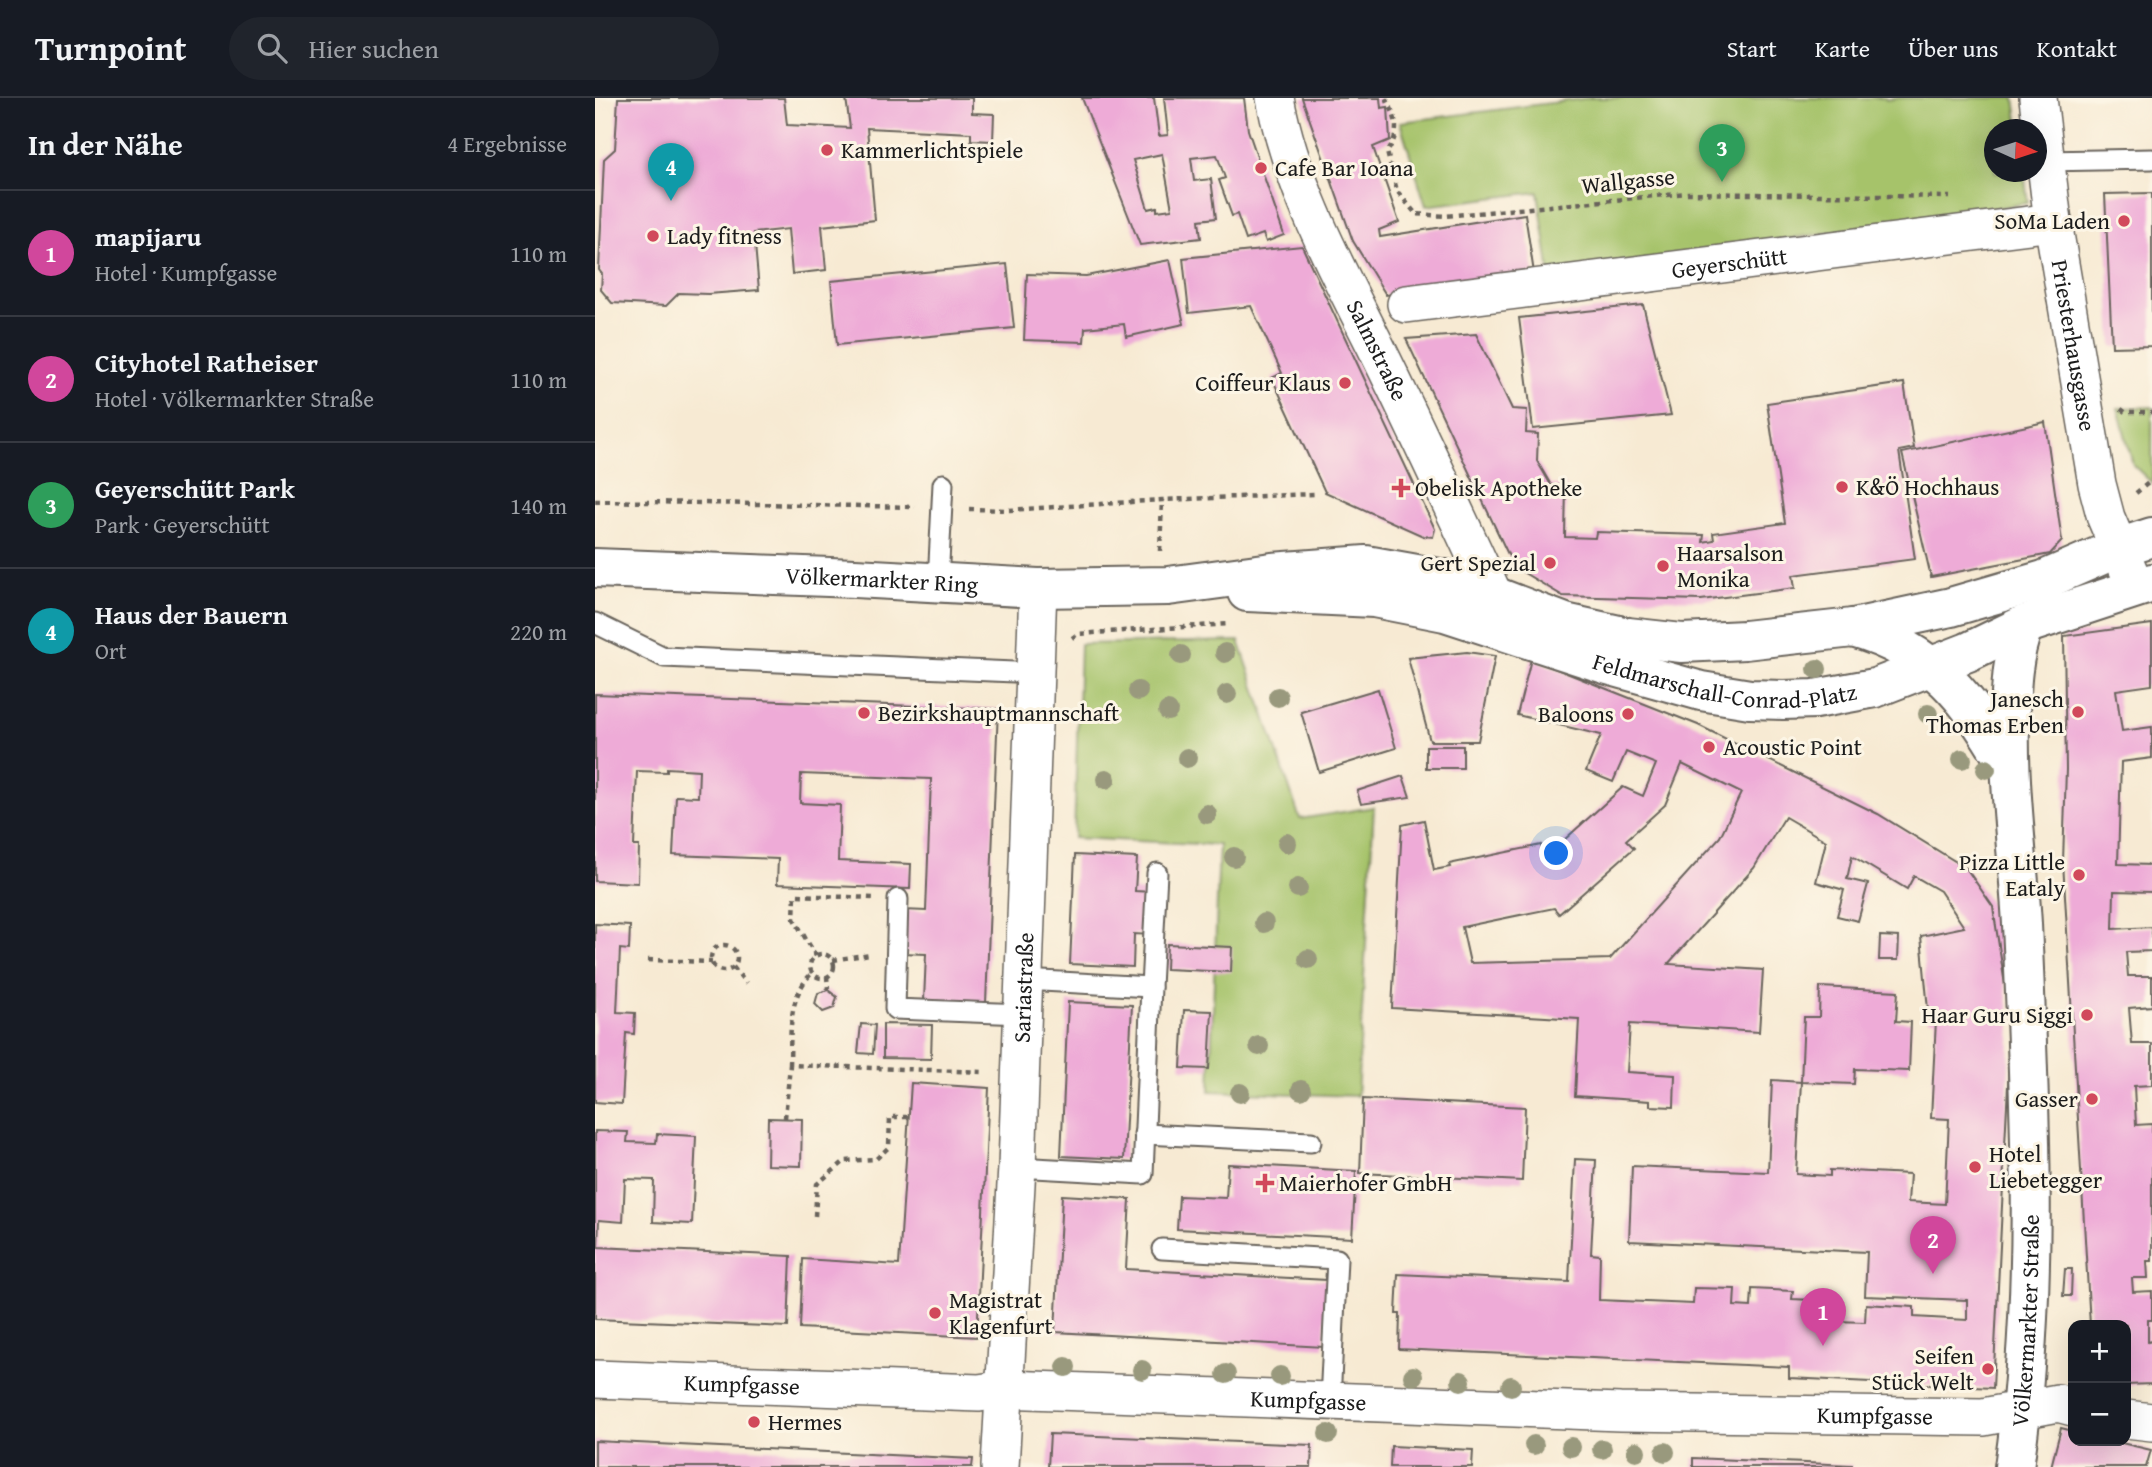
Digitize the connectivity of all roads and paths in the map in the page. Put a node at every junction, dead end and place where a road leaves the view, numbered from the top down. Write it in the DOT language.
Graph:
graph roads {
  1 [pos="1275,98"];
  2 [pos="1386,98"];
  3 [pos="2038,98"];
  4 [pos="2040,119"];
  5 [pos="2152,159"];
  6 [pos="2047,161"];
  7 [pos="2047,176"];
  8 [pos="1960,197"];
  9 [pos="2053,222"];
  10 [pos="1406,304"];
  11 [pos="943,484"];
  12 [pos="2135,542"];
  13 [pos="595,568"];
  14 [pos="938,582"];
  15 [pos="2144,585"];
  16 [pos="1168,586"];
  17 [pos="1038,589"];
  18 [pos="1495,596"];
  19 [pos="595,623"];
  20 [pos="2024,625"];
  21 [pos="1159,628"];
  22 [pos="1853,628"];
  23 [pos="1518,636"];
  24 [pos="1933,667"];
  25 [pos="1035,673"];
  26 [pos="2009,768"];
  27 [pos="1157,873"];
  28 [pos="898,899"];
  29 [pos="2021,920"];
  30 [pos="896,949"];
  31 [pos="816,956"];
  32 [pos="648,960"];
  33 [pos="833,960"];
  34 [pos="712,962"];
  35 [pos="733,967"];
  36 [pos="813,972"];
  37 [pos="827,976"];
  38 [pos="746,983"];
  39 [pos="1151,987"];
  40 [pos="828,990"];
  41 [pos="1024,997"];
  42 [pos="790,1065"];
  43 [pos="1021,1074"];
  44 [pos="908,1117"];
  45 [pos="785,1118"];
  46 [pos="1144,1134"];
  47 [pos="1311,1142"];
  48 [pos="1017,1167"];
  49 [pos="815,1216"];
  50 [pos="1162,1250"];
  51 [pos="595,1379"];
  52 [pos="1005,1389"];
  53 [pos="1330,1401"];
  54 [pos="2068,1406"];
  55 [pos="2022,1409"];
  56 [pos="2131,1420"];
  57 [pos="2152,1422"];
  58 [pos="1000,1467"];
  59 [pos="2014,1467"];
  1 -- 18 [label="street, Salmstraße"];
  2 -- 8 [label="path, Wallgasse"];
  3 -- 4 [label="street, Priesterhausgasse"];
  5 -- 6 [label="lane"];
  7 -- 9 [label="street, Priesterhausgasse"];
  9 -- 10 [label="street, Geyerschütt"];
  9 -- 12 [label="street, Priesterhausgasse"];
  11 -- 14 [label="lane"];
  12 -- 15 [label="street, Priesterhausgasse"];
  12 -- 22 [label="main road, Feldmarschall-Conrad-Platz"];
  13 -- 14 [label="main road, Völkermarkter Ring"];
  14 -- 17 [label="main road, Völkermarkter Ring"];
  15 -- 20 [label="main road"];
  16 -- 17 [label="main road, Völkermarkter Ring"];
  16 -- 18 [label="main road, Völkermarkter Ring"];
  16 -- 23 [label="main road, Völkermarkter Ring"];
  17 -- 25 [label="street, Sariastraße"];
  18 -- 22 [label="main road, Feldmarschall-Conrad-Platz"];
  19 -- 25 [label="lane"];
  20 -- 24 [label="main road, Feldmarschall-Conrad-Platz"];
  20 -- 26 [label="main road, Feldmarschall-Conrad-Platz"];
  21 -- 25 [label="path"];
  22 -- 24 [label="main road, Feldmarschall-Conrad-Platz"];
  23 -- 24 [label="main road, Feldmarschall-Conrad-Platz"];
  24 -- 26 [label="main road, Feldmarschall-Conrad-Platz"];
  25 -- 41 [label="street, Sariastraße"];
  26 -- 29 [label="main road, Feldmarschall-Conrad-Platz"];
  27 -- 39 [label="lane"];
  28 -- 30 [label="lane"];
  28 -- 31 [label="path"];
  29 -- 55 [label="main road, Völkermarkter Straße"];
  30 -- 33 [label="path"];
  30 -- 41 [label="lane"];
  31 -- 33 [label="path"];
  31 -- 36 [label="path"];
  32 -- 34 [label="path"];
  33 -- 37 [label="path"];
  34 -- 35 [label="path"];
  34 -- 35 [label="path"];
  35 -- 38 [label="path"];
  36 -- 37 [label="path"];
  36 -- 42 [label="path"];
  37 -- 40 [label="path"];
  39 -- 41 [label="lane"];
  39 -- 46 [label="lane"];
  41 -- 43 [label="street, Sariastraße"];
  42 -- 43 [label="path"];
  42 -- 45 [label="path"];
  43 -- 48 [label="street, Sariastraße"];
  44 -- 49 [label="path"];
  46 -- 47 [label="lane"];
  46 -- 48 [label="lane"];
  48 -- 52 [label="street, Sariastraße"];
  50 -- 53 [label="lane"];
  51 -- 52 [label="street, Kumpfgasse"];
  52 -- 53 [label="street, Kumpfgasse"];
  52 -- 58 [label="street, Sariastraße"];
  53 -- 55 [label="street, Kumpfgasse"];
  54 -- 55 [label="street, Kumpfgasse"];
  55 -- 59 [label="main road, Völkermarkter Straße"];
  56 -- 57 [label="street"];
}
